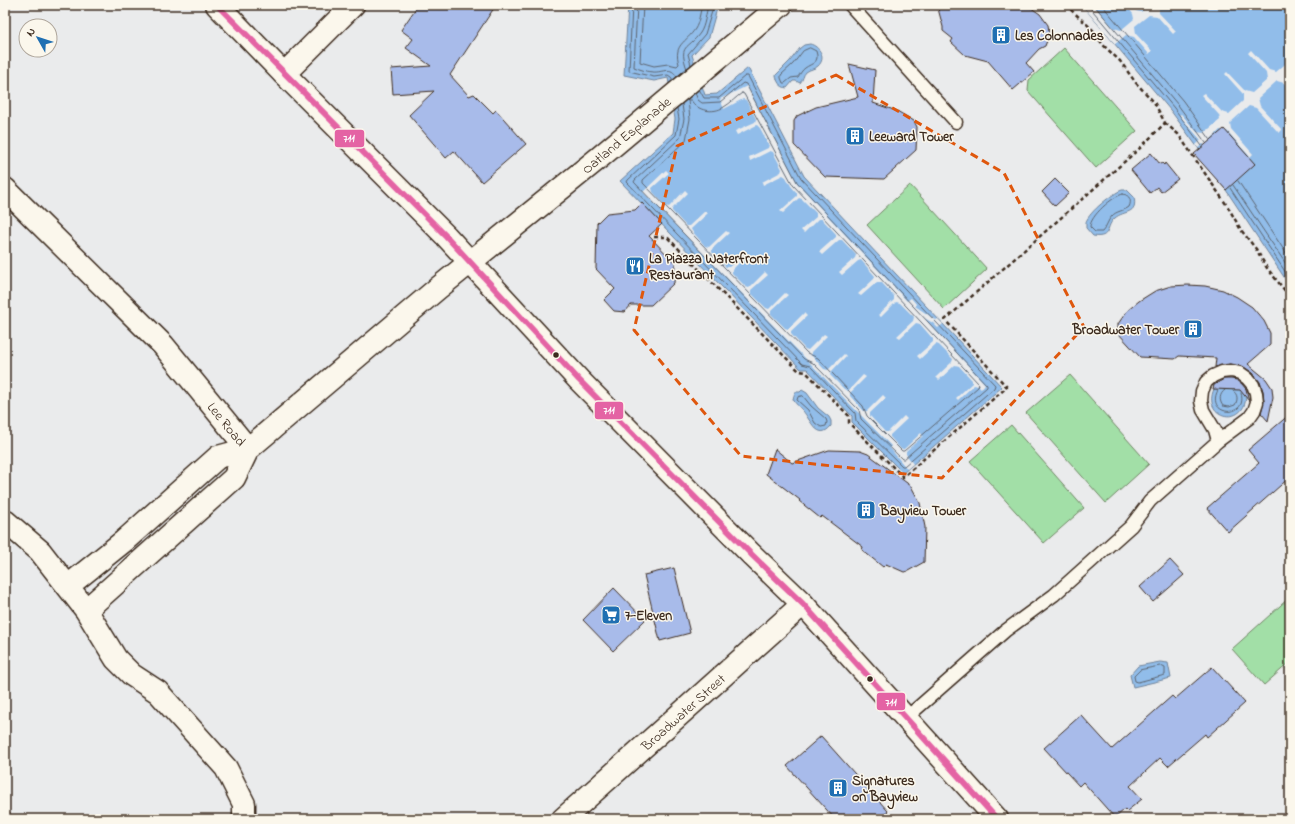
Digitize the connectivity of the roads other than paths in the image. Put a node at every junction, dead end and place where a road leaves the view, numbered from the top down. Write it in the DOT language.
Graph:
graph roads {
  1 [pos="217,5"];
  2 [pos="353,5"];
  3 [pos="781,5"];
  4 [pos="850,5"];
  5 [pos="284,74"];
  6 [pos="956,122"];
  7 [pos="5,189"];
  8 [pos="470,262"];
  9 [pos="1218,441"];
  10 [pos="248,449"];
  11 [pos="5,521"];
  12 [pos="145,523"];
  13 [pos="163,542"];
  14 [pos="68,586"];
  15 [pos="803,604"];
  16 [pos="86,610"];
  17 [pos="906,718"];
  18 [pos="244,819"];
  19 [pos="563,819"];
  20 [pos="997,819"];
  1 -- 5 [label="street"];
  2 -- 5 [label="street"];
  3 -- 8 [label="street, Oatland Esplanade"];
  4 -- 6 [label="lane"];
  5 -- 8 [label="street"];
  7 -- 10 [label="street, Lee Road"];
  8 -- 10 [label="street, Lee Road"];
  8 -- 15 [label="street"];
  9 -- 9 [label="lane"];
  9 -- 17 [label="lane"];
  10 -- 12 [label="street"];
  10 -- 13 [label="street"];
  11 -- 14 [label="street"];
  12 -- 13 [label="lane"];
  12 -- 14 [label="street"];
  13 -- 16 [label="street"];
  14 -- 16 [label="street"];
  15 -- 17 [label="street"];
  15 -- 19 [label="street, Broadwater Street"];
  16 -- 18 [label="street"];
  17 -- 20 [label="street"];
}
